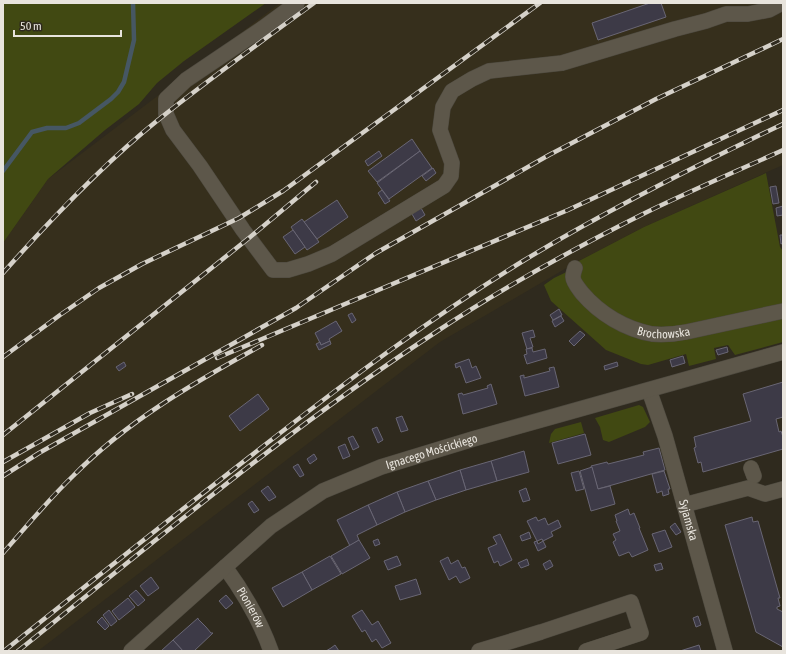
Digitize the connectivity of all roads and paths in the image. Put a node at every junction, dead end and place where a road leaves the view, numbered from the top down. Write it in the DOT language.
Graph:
graph roads {
  1 [pos="298,3"];
  2 [pos="782,3"];
  3 [pos="574,268"];
  4 [pos="783,312"];
  5 [pos="783,352"];
  6 [pos="649,390"];
  7 [pos="783,489"];
  8 [pos="684,505"];
  9 [pos="225,567"];
  10 [pos="131,651"];
  11 [pos="271,651"];
  12 [pos="479,651"];
  13 [pos="586,651"];
  14 [pos="725,651"];
  1 -- 2 [label="street"];
  3 -- 4 [label="street, Brochowska"];
  5 -- 6 [label="street, Ignacego Mościckiego"];
  6 -- 8 [label="street, Syjamska"];
  6 -- 9 [label="street, Ignacego Mościckiego"];
  7 -- 8 [label="street"];
  8 -- 14 [label="street, Syjamska"];
  9 -- 10 [label="street, Ignacego Mościckiego"];
  9 -- 11 [label="street, Pionierów"];
  12 -- 13 [label="street"];
}
